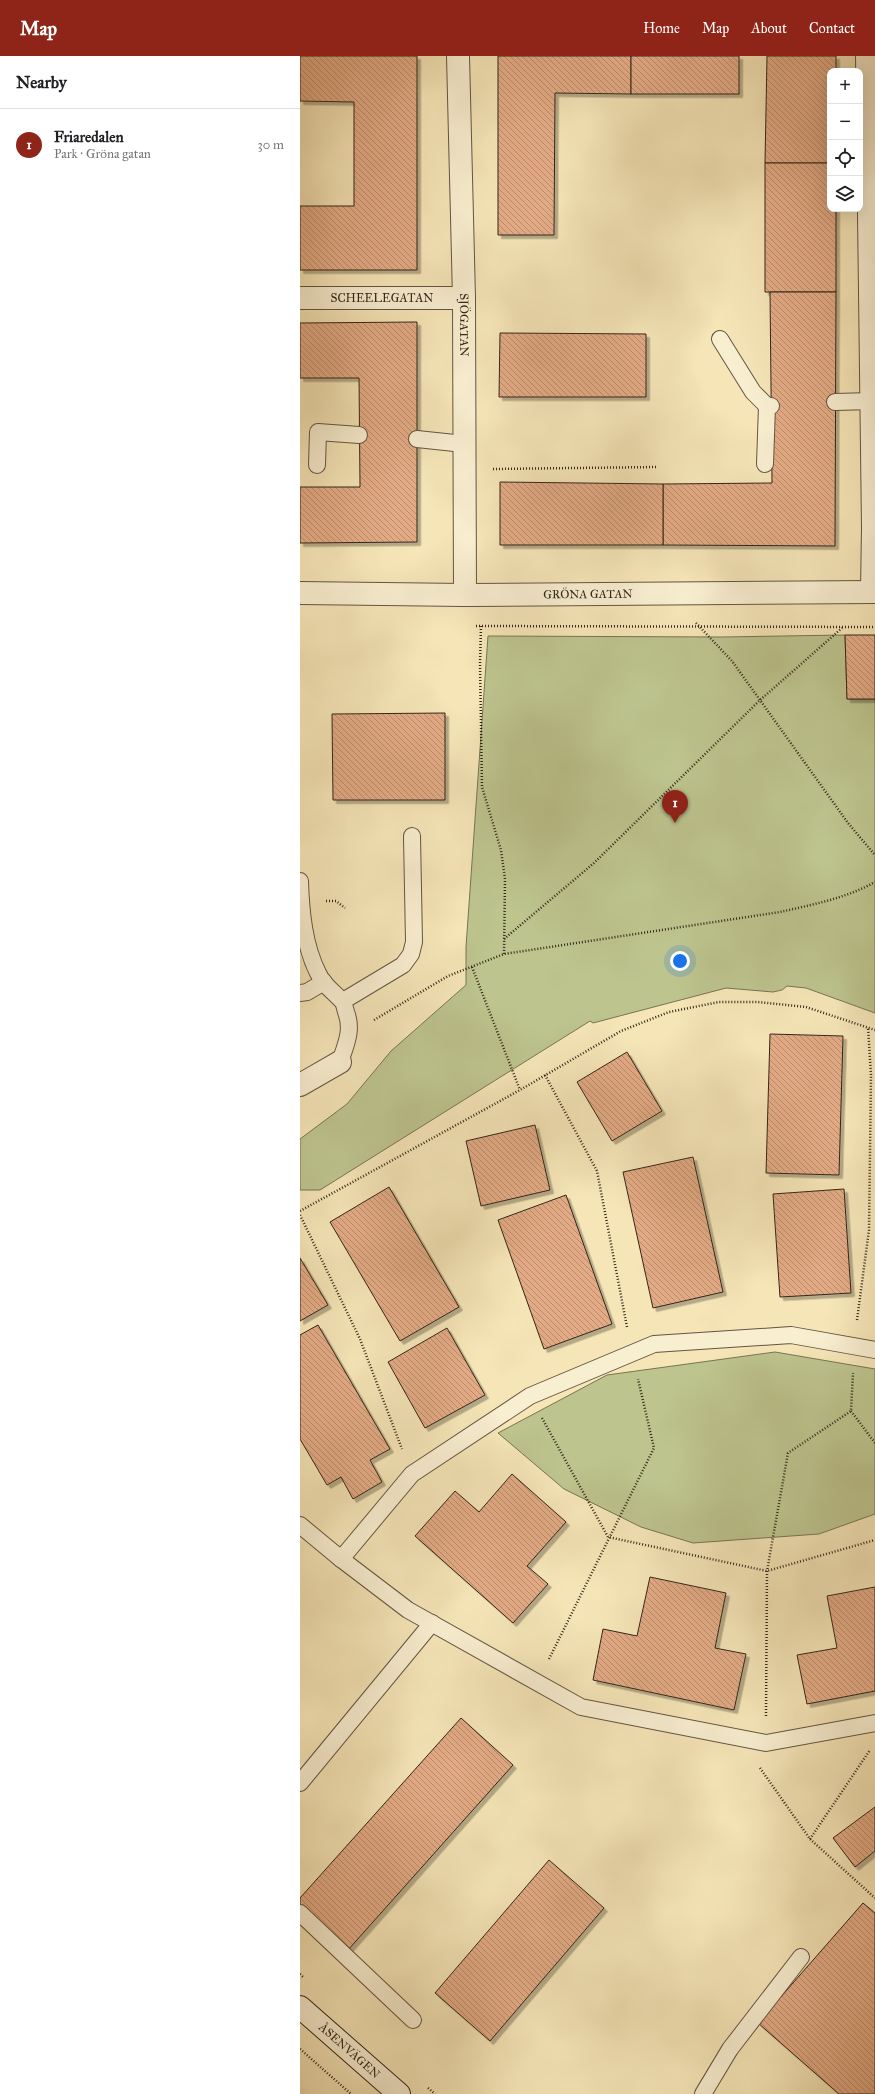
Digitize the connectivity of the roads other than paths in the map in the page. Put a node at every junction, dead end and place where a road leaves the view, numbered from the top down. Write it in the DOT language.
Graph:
graph roads {
  1 [pos="458,56"];
  2 [pos="867,56"];
  3 [pos="300,298"];
  4 [pos="464,298"];
  5 [pos="720,339"];
  6 [pos="872,401"];
  7 [pos="836,402"];
  8 [pos="359,435"];
  9 [pos="417,439"];
  10 [pos="464,444"];
  11 [pos="765,464"];
  12 [pos="317,465"];
  13 [pos="874,592"];
  14 [pos="300,593"];
  15 [pos="465,595"];
  16 [pos="412,836"];
  17 [pos="300,881"];
  18 [pos="324,982"];
  19 [pos="300,993"];
  20 [pos="343,1001"];
  21 [pos="340,1062"];
  22 [pos="300,1085"];
  23 [pos="875,1350"];
  24 [pos="300,1525"];
  25 [pos="341,1560"];
  26 [pos="432,1623"];
  27 [pos="875,1723"];
  28 [pos="300,1783"];
  29 [pos="300,1913"];
  30 [pos="801,1957"];
  31 [pos="300,2007"];
  32 [pos="413,2020"];
  33 [pos="399,2094"];
  34 [pos="703,2094"];
  1 -- 4 [label="street, SJÖGATAN"];
  2 -- 6 [label="street"];
  3 -- 4 [label="street, SCHEELEGATAN"];
  4 -- 10 [label="street, SJÖGATAN"];
  5 -- 11 [label="lane"];
  6 -- 7 [label="lane"];
  6 -- 13 [label="street"];
  8 -- 12 [label="lane"];
  9 -- 10 [label="lane"];
  10 -- 15 [label="street, SJÖGATAN"];
  13 -- 15 [label="street, GRÖNA GATAN"];
  14 -- 15 [label="street, GRÖNA GATAN"];
  16 -- 20 [label="lane"];
  17 -- 18 [label="lane"];
  18 -- 19 [label="lane"];
  18 -- 20 [label="lane"];
  20 -- 21 [label="lane"];
  21 -- 22 [label="street"];
  23 -- 25 [label="lane"];
  24 -- 25 [label="lane"];
  25 -- 26 [label="lane"];
  26 -- 27 [label="lane"];
  26 -- 28 [label="lane"];
  29 -- 32 [label="lane"];
  30 -- 34 [label="lane"];
  31 -- 33 [label="street, ÅSENVÄGEN"];
}
